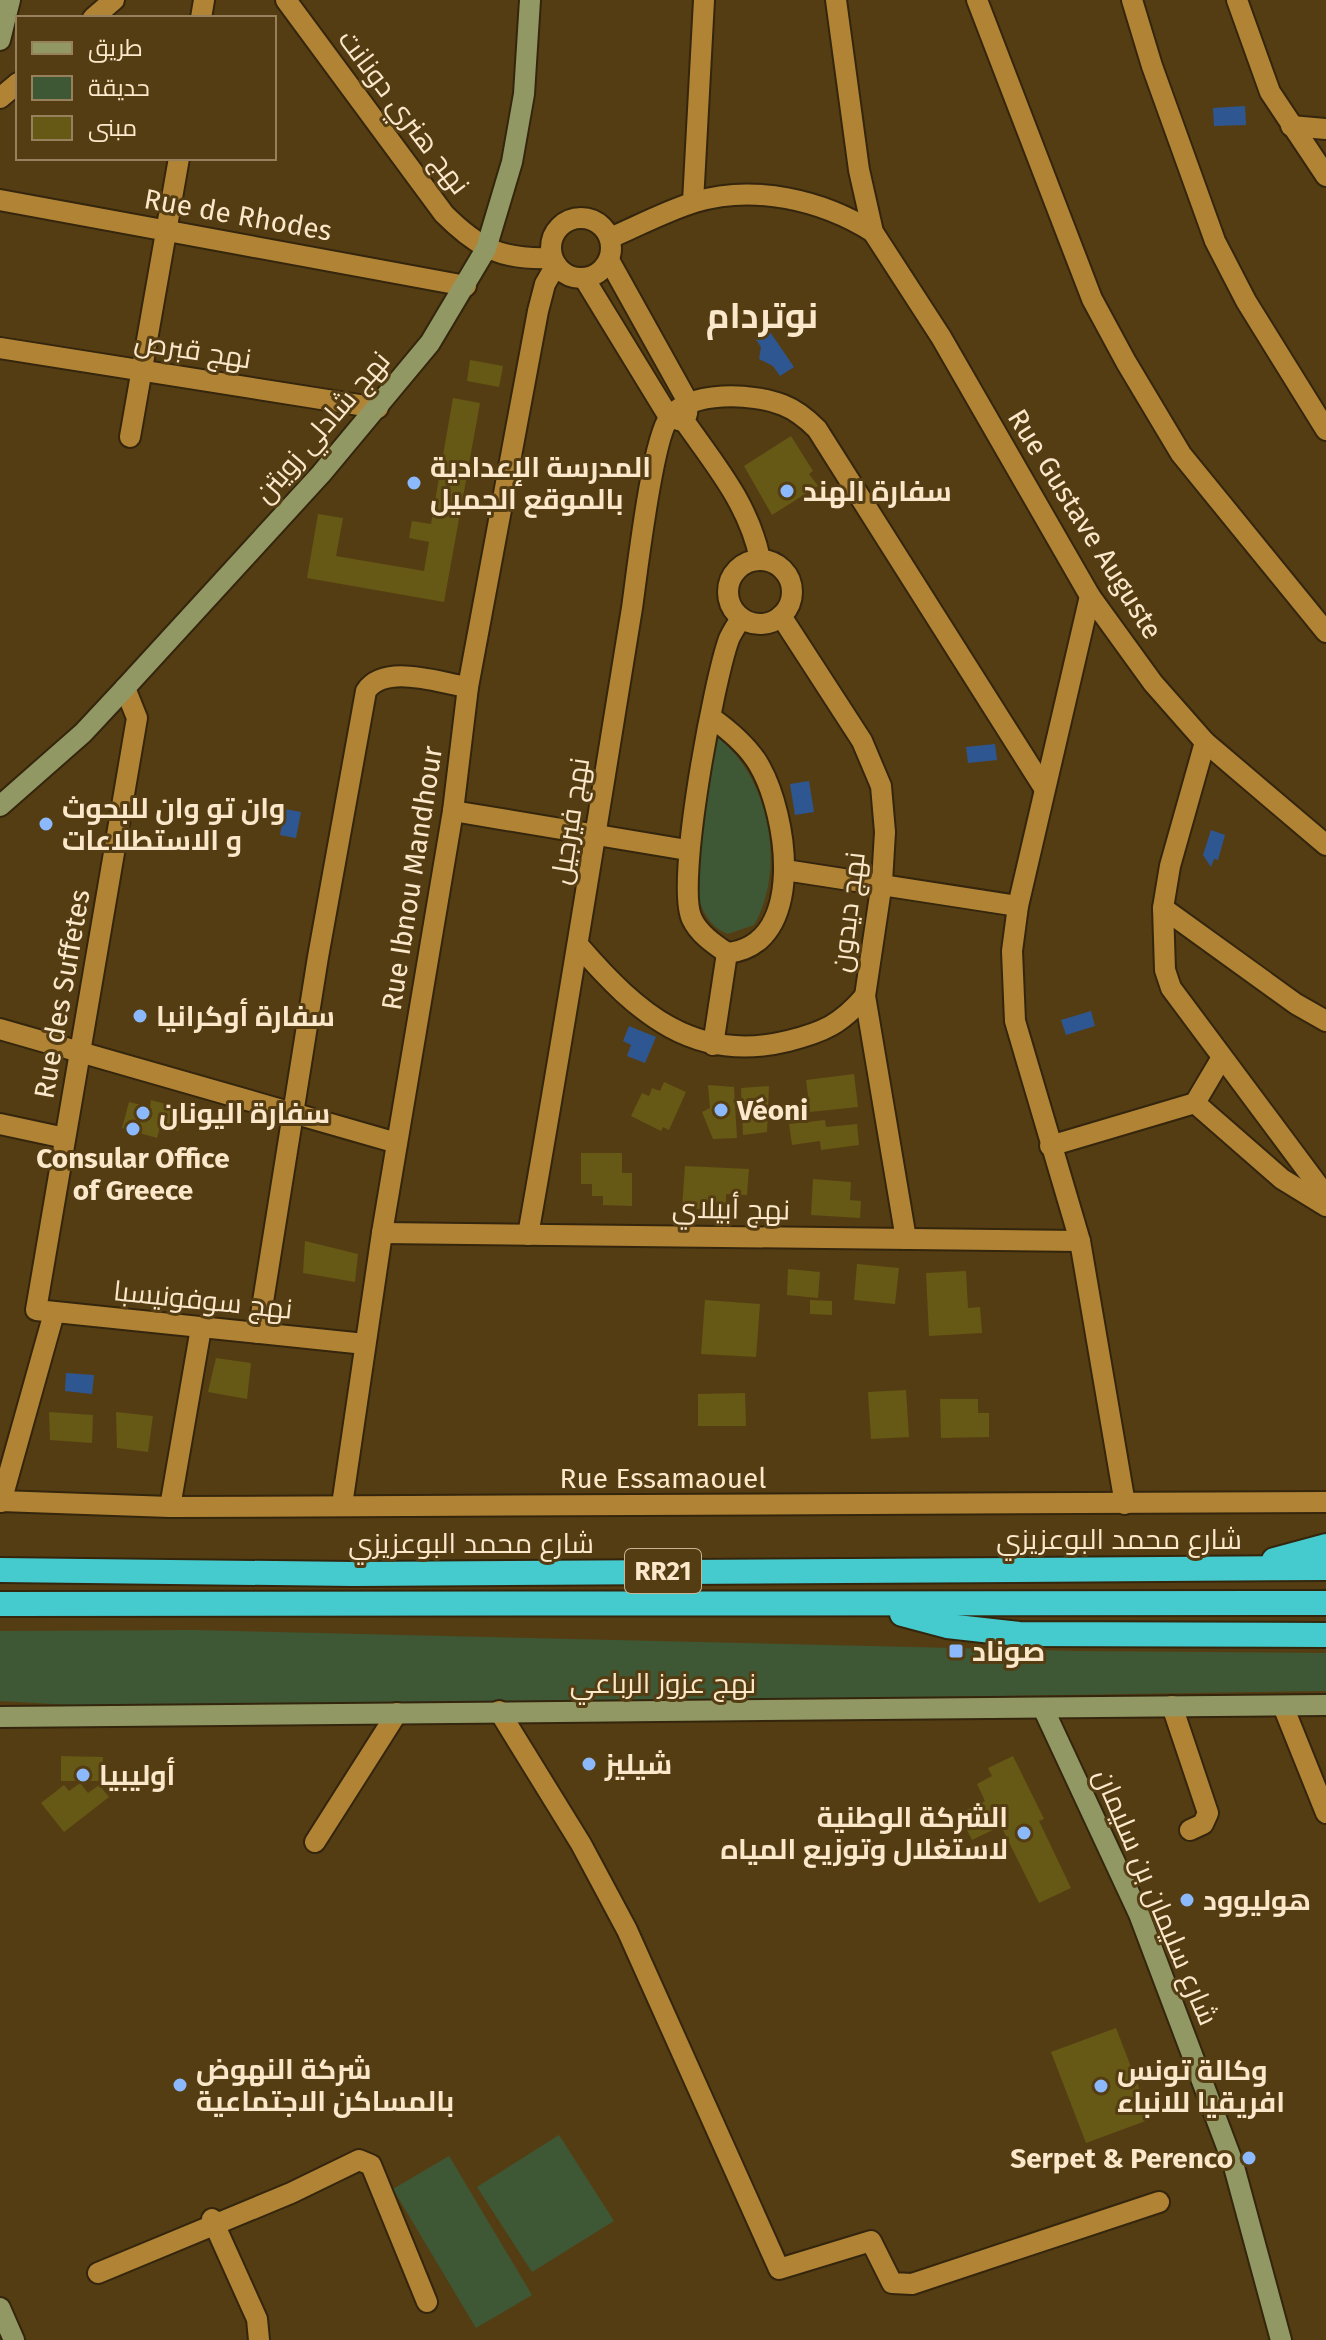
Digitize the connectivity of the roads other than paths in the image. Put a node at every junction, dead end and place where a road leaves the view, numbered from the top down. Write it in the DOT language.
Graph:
graph roads {
  1 [pos="10,0"];
  2 [pos="114,0"];
  3 [pos="286,0"];
  4 [pos="530,0"];
  5 [pos="704,0"];
  6 [pos="836,0"];
  7 [pos="977,0"];
  8 [pos="1132,0"];
  9 [pos="1237,0"];
  10 [pos="95,16"];
  11 [pos="0,40"];
  12 [pos="16,85"];
  13 [pos="0,98"];
  14 [pos="1291,126"];
  15 [pos="1326,129"];
  16 [pos="179,160"];
  17 [pos="1326,176"];
  18 [pos="0,200"];
  19 [pos="693,202"];
  20 [pos="167,230"];
  21 [pos="873,232"];
  22 [pos="610,238"];
  23 [pos="486,249"];
  24 [pos="609,260"];
  25 [pos="554,262"];
  26 [pos="584,278"];
  27 [pos="466,286"];
  28 [pos="0,348"];
  29 [pos="143,370"];
  30 [pos="378,408"];
  31 [pos="681,413"];
  32 [pos="1326,430"];
  33 [pos="130,437"];
  34 [pos="760,559"];
  35 [pos="1090,596"];
  36 [pos="781,616"];
  37 [pos="741,618"];
  38 [pos="1326,632"];
  39 [pos="468,687"];
  40 [pos="125,688"];
  41 [pos="712,718"];
  42 [pos="1205,742"];
  43 [pos="1044,788"];
  44 [pos="0,806"];
  45 [pos="453,811"];
  46 [pos="595,835"];
  47 [pos="1326,845"];
  48 [pos="687,850"];
  49 [pos="785,870"];
  50 [pos="882,882"];
  51 [pos="1018,906"];
  52 [pos="1163,908"];
  53 [pos="580,947"];
  54 [pos="727,953"];
  55 [pos="865,996"];
  56 [pos="1326,1021"];
  57 [pos="0,1029"];
  58 [pos="713,1045"];
  59 [pos="82,1052"];
  60 [pos="1221,1059"];
  61 [pos="1195,1103"];
  62 [pos="294,1114"];
  63 [pos="0,1124"];
  64 [pos="65,1138"];
  65 [pos="397,1143"];
  66 [pos="1050,1146"];
  67 [pos="1326,1196"];
  68 [pos="1326,1206"];
  69 [pos="382,1233"];
  70 [pos="528,1235"];
  71 [pos="906,1239"];
  72 [pos="1080,1241"];
  73 [pos="45,1312"];
  74 [pos="201,1328"];
  75 [pos="258,1333"];
  76 [pos="365,1344"];
  77 [pos="1,1502"];
  78 [pos="1326,1502"];
  79 [pos="1125,1504"];
  80 [pos="342,1505"];
  81 [pos="170,1507"];
  82 [pos="1326,1546"];
  83 [pos="1246,1568"];
  84 [pos="1326,1568"];
  85 [pos="0,1570"];
  86 [pos="1326,1603"];
  87 [pos="0,1604"];
  88 [pos="877,1605"];
  89 [pos="1326,1635"];
  90 [pos="1326,1705"];
  91 [pos="1172,1706"];
  92 [pos="1283,1706"];
  93 [pos="1043,1708"];
  94 [pos="499,1711"];
  95 [pos="397,1713"];
  96 [pos="0,1717"];
  97 [pos="1326,1813"];
  98 [pos="1190,1830"];
  99 [pos="315,1842"];
  100 [pos="1159,2202"];
  101 [pos="213,2222"];
  102 [pos="98,2273"];
  103 [pos="427,2302"];
  104 [pos="0,2308"];
  105 [pos="14,2340"];
  106 [pos="259,2340"];
  107 [pos="1281,2340"];
  1 -- 11 [label="street"];
  2 -- 10 [label="street"];
  3 -- 23 [label="street, نهج هنري دونانت"];
  4 -- 23 [label="street, نهج شادلي زويتن"];
  5 -- 19 [label="street"];
  6 -- 21 [label="street"];
  7 -- 38 [label="street"];
  8 -- 32 [label="street"];
  9 -- 14 [label="street"];
  12 -- 13 [label="street"];
  14 -- 15 [label="street"];
  14 -- 17 [label="street"];
  16 -- 20 [label="street"];
  18 -- 20 [label="street, Rue de Rhodes"];
  19 -- 21 [label="street"];
  19 -- 22 [label="street"];
  20 -- 27 [label="street, Rue de Rhodes"];
  20 -- 29 [label="street"];
  21 -- 35 [label="street, Rue Gustave Auguste"];
  22 -- 24 [label="street"];
  22 -- 25 [label="street"];
  23 -- 25 [label="street"];
  23 -- 27 [label="street, نهج شادلي زويتن"];
  24 -- 26 [label="street"];
  24 -- 31 [label="street"];
  25 -- 26 [label="street"];
  25 -- 39 [label="street, Rue Ibnou Mandhour"];
  26 -- 31 [label="street"];
  27 -- 30 [label="street, نهج شادلي زويتن"];
  28 -- 29 [label="street, نهج قبرص"];
  29 -- 30 [label="street, نهج قبرص"];
  29 -- 33 [label="street"];
  30 -- 40 [label="street, نهج شادلي زويتن"];
  31 -- 34 [label="street"];
  31 -- 43 [label="street"];
  31 -- 46 [label="street, نهج فيرجيل"];
  34 -- 36 [label="street"];
  34 -- 37 [label="street"];
  35 -- 42 [label="street, Rue Gustave Auguste"];
  35 -- 43 [label="street"];
  36 -- 37 [label="street"];
  36 -- 50 [label="street, نهج ديدون"];
  37 -- 41 [label="street"];
  39 -- 45 [label="street, Rue Ibnou Mandhour"];
  39 -- 62 [label="street"];
  40 -- 44 [label="street, نهج شادلي زويتن"];
  40 -- 59 [label="street, Rue des Suffetes"];
  41 -- 48 [label="street"];
  41 -- 49 [label="street"];
  42 -- 47 [label="street, Rue Gustave Auguste"];
  42 -- 52 [label="street"];
  43 -- 51 [label="street"];
  45 -- 46 [label="street"];
  45 -- 65 [label="street, Rue Ibnou Mandhour"];
  46 -- 48 [label="street"];
  46 -- 53 [label="street, نهج فيرجيل"];
  48 -- 54 [label="street"];
  49 -- 50 [label="street"];
  49 -- 54 [label="street"];
  50 -- 51 [label="street"];
  50 -- 55 [label="street, نهج ديدون"];
  51 -- 66 [label="street"];
  52 -- 56 [label="street"];
  52 -- 60 [label="street"];
  53 -- 58 [label="street"];
  53 -- 70 [label="street, نهج فيرجيل"];
  54 -- 58 [label="street"];
  55 -- 58 [label="street"];
  55 -- 71 [label="street, نهج ديدون"];
  57 -- 59 [label="street"];
  59 -- 62 [label="street"];
  59 -- 64 [label="street, Rue des Suffetes"];
  60 -- 61 [label="street"];
  60 -- 67 [label="street"];
  61 -- 66 [label="street"];
  61 -- 68 [label="street"];
  62 -- 65 [label="street"];
  62 -- 75 [label="street"];
  63 -- 64 [label="street"];
  64 -- 73 [label="street, Rue des Suffetes"];
  65 -- 69 [label="street, Rue Ibnou Mandhour"];
  66 -- 72 [label="street"];
  69 -- 70 [label="street, نهج أبيلاي"];
  69 -- 76 [label="street, Rue Ibnou Mandhour"];
  70 -- 71 [label="street, نهج أبيلاي"];
  71 -- 72 [label="street, نهج أبيلاي"];
  72 -- 79 [label="street"];
  73 -- 74 [label="street, نهج سوفونيسبا"];
  73 -- 77 [label="street, Rue des Suffetes"];
  74 -- 75 [label="street, نهج سوفونيسبا"];
  74 -- 81 [label="street"];
  75 -- 76 [label="street, نهج سوفونيسبا"];
  76 -- 80 [label="street, Rue Ibnou Mandhour"];
  77 -- 81 [label="street, Rue Essamaouel"];
  78 -- 79 [label="street, Rue Essamaouel"];
  79 -- 80 [label="street, Rue Essamaouel"];
  80 -- 81 [label="street, Rue Essamaouel"];
  82 -- 83 [label="highway"];
  83 -- 84 [label="highway, شارع محمد البوعزيزي / RR21"];
  83 -- 85 [label="highway, شارع محمد البوعزيزي / RR21"];
  86 -- 88 [label="highway, RR21"];
  87 -- 88 [label="highway, RR21"];
  88 -- 89 [label="highway"];
  90 -- 92 [label="street, نهج عزوز الرباعي"];
  91 -- 92 [label="street, نهج عزوز الرباعي"];
  91 -- 93 [label="street, نهج عزوز الرباعي"];
  91 -- 98 [label="street"];
  92 -- 97 [label="street"];
  93 -- 94 [label="street, نهج عزوز الرباعي"];
  93 -- 107 [label="street, شارع سليمان بن سليمان"];
  94 -- 95 [label="street, نهج عزوز الرباعي"];
  94 -- 100 [label="street"];
  95 -- 96 [label="street, نهج عزوز الرباعي"];
  95 -- 99 [label="street"];
  101 -- 102 [label="street"];
  101 -- 103 [label="street"];
  101 -- 106 [label="street"];
  104 -- 105 [label="street"];
}
